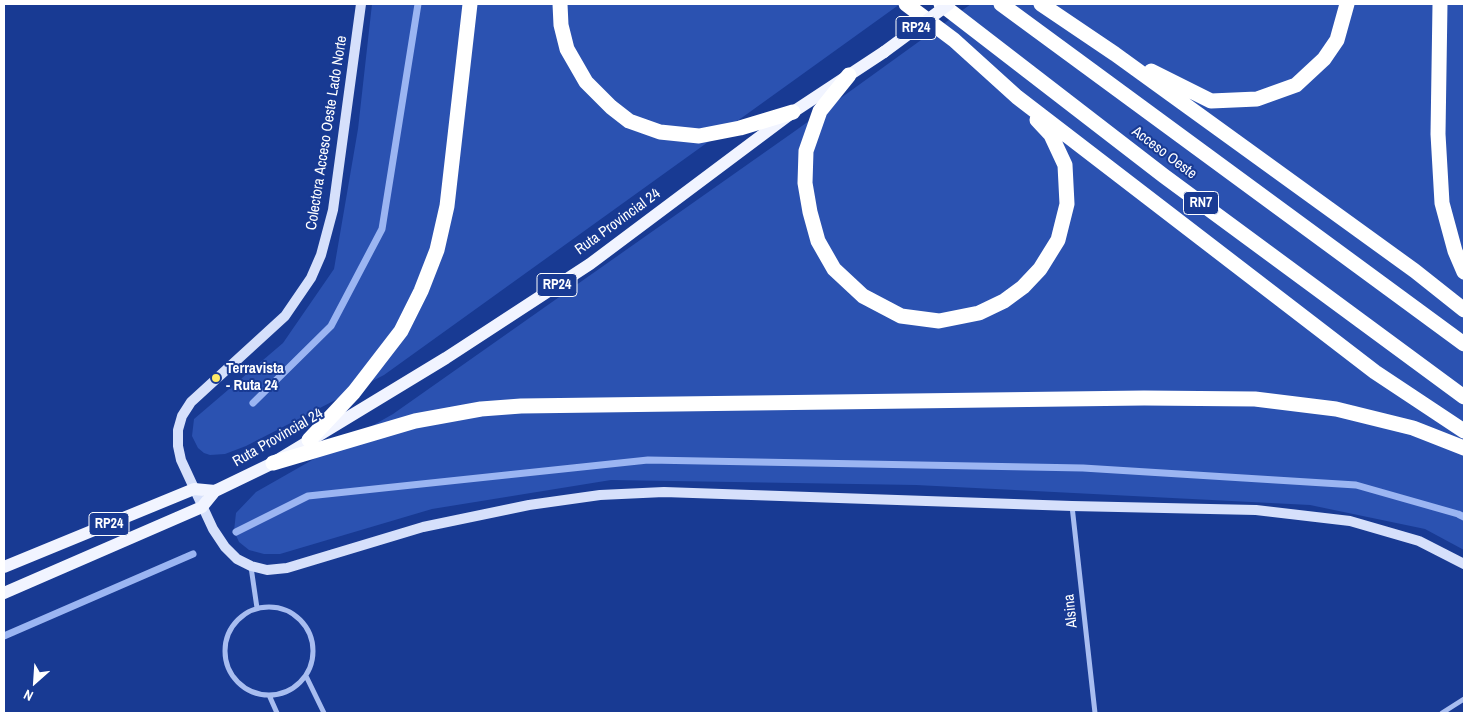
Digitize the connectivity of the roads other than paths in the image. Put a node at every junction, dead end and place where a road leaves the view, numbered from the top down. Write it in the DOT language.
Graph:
graph roads {
  1 [pos="361,4"];
  2 [pos="470,4"];
  3 [pos="560,4"];
  4 [pos="906,4"];
  5 [pos="941,4"];
  6 [pos="949,4"];
  7 [pos="1001,4"];
  8 [pos="1040,4"];
  9 [pos="1347,4"];
  10 [pos="1440,4"];
  11 [pos="1115,54"];
  12 [pos="849,75"];
  13 [pos="1017,97"];
  14 [pos="793,112"];
  15 [pos="1464,272"];
  16 [pos="1464,310"];
  17 [pos="1464,344"];
  18 [pos="1464,398"];
  19 [pos="1464,431"];
  20 [pos="309,440"];
  21 [pos="1464,448"];
  22 [pos="273,463"];
  23 [pos="194,489"];
  24 [pos="215,491"];
  25 [pos="202,506"];
  26 [pos="1072,506"];
  27 [pos="1464,564"];
  28 [pos="251,566"];
  29 [pos="4,567"];
  30 [pos="4,593"];
  31 [pos="257,608"];
  32 [pos="306,676"];
  33 [pos="269,695"];
  34 [pos="1464,699"];
  35 [pos="277,713"];
  36 [pos="324,713"];
  37 [pos="1095,713"];
  38 [pos="1442,713"];
  1 -- 23 [label="street, Colectora Acceso Oeste Lado Norte"];
  2 -- 20 [label="highway"];
  3 -- 14 [label="highway"];
  4 -- 13 [label="highway"];
  5 -- 18 [label="highway, Acceso Oeste / RN7"];
  6 -- 12 [label="main road, Ruta Provincial 24 / RP24, bridge"];
  7 -- 17 [label="highway, Acceso Oeste"];
  8 -- 11 [label="highway"];
  9 -- 11 [label="highway"];
  10 -- 15 [label="highway"];
  11 -- 16 [label="highway"];
  12 -- 13 [label="highway"];
  12 -- 14 [label="main road, Ruta Provincial 24 / RP24"];
  13 -- 19 [label="highway"];
  14 -- 20 [label="main road, Ruta Provincial 24 / RP24"];
  20 -- 22 [label="main road, Ruta Provincial 24 / RP24"];
  21 -- 22 [label="highway"];
  22 -- 24 [label="main road, Ruta Provincial 24 / RP24"];
  23 -- 24 [label="main road, RP24"];
  23 -- 25 [label="street, Colectora Acceso Oeste Lado Norte"];
  23 -- 29 [label="main road, RP24"];
  24 -- 25 [label="main road, Ruta Provincial 24 / RP24"];
  25 -- 28 [label="street, Colectora Acceso Oeste Lado Norte"];
  25 -- 30 [label="main road, Ruta Provincial 24 / RP24"];
  26 -- 27 [label="street"];
  26 -- 28 [label="street"];
  26 -- 37 [label="street, Alsina"];
  28 -- 31 [label="street"];
  31 -- 32 [label="street"];
  31 -- 33 [label="street"];
  32 -- 33 [label="street"];
  32 -- 36 [label="street"];
  33 -- 35 [label="street"];
  34 -- 38 [label="street"];
}
